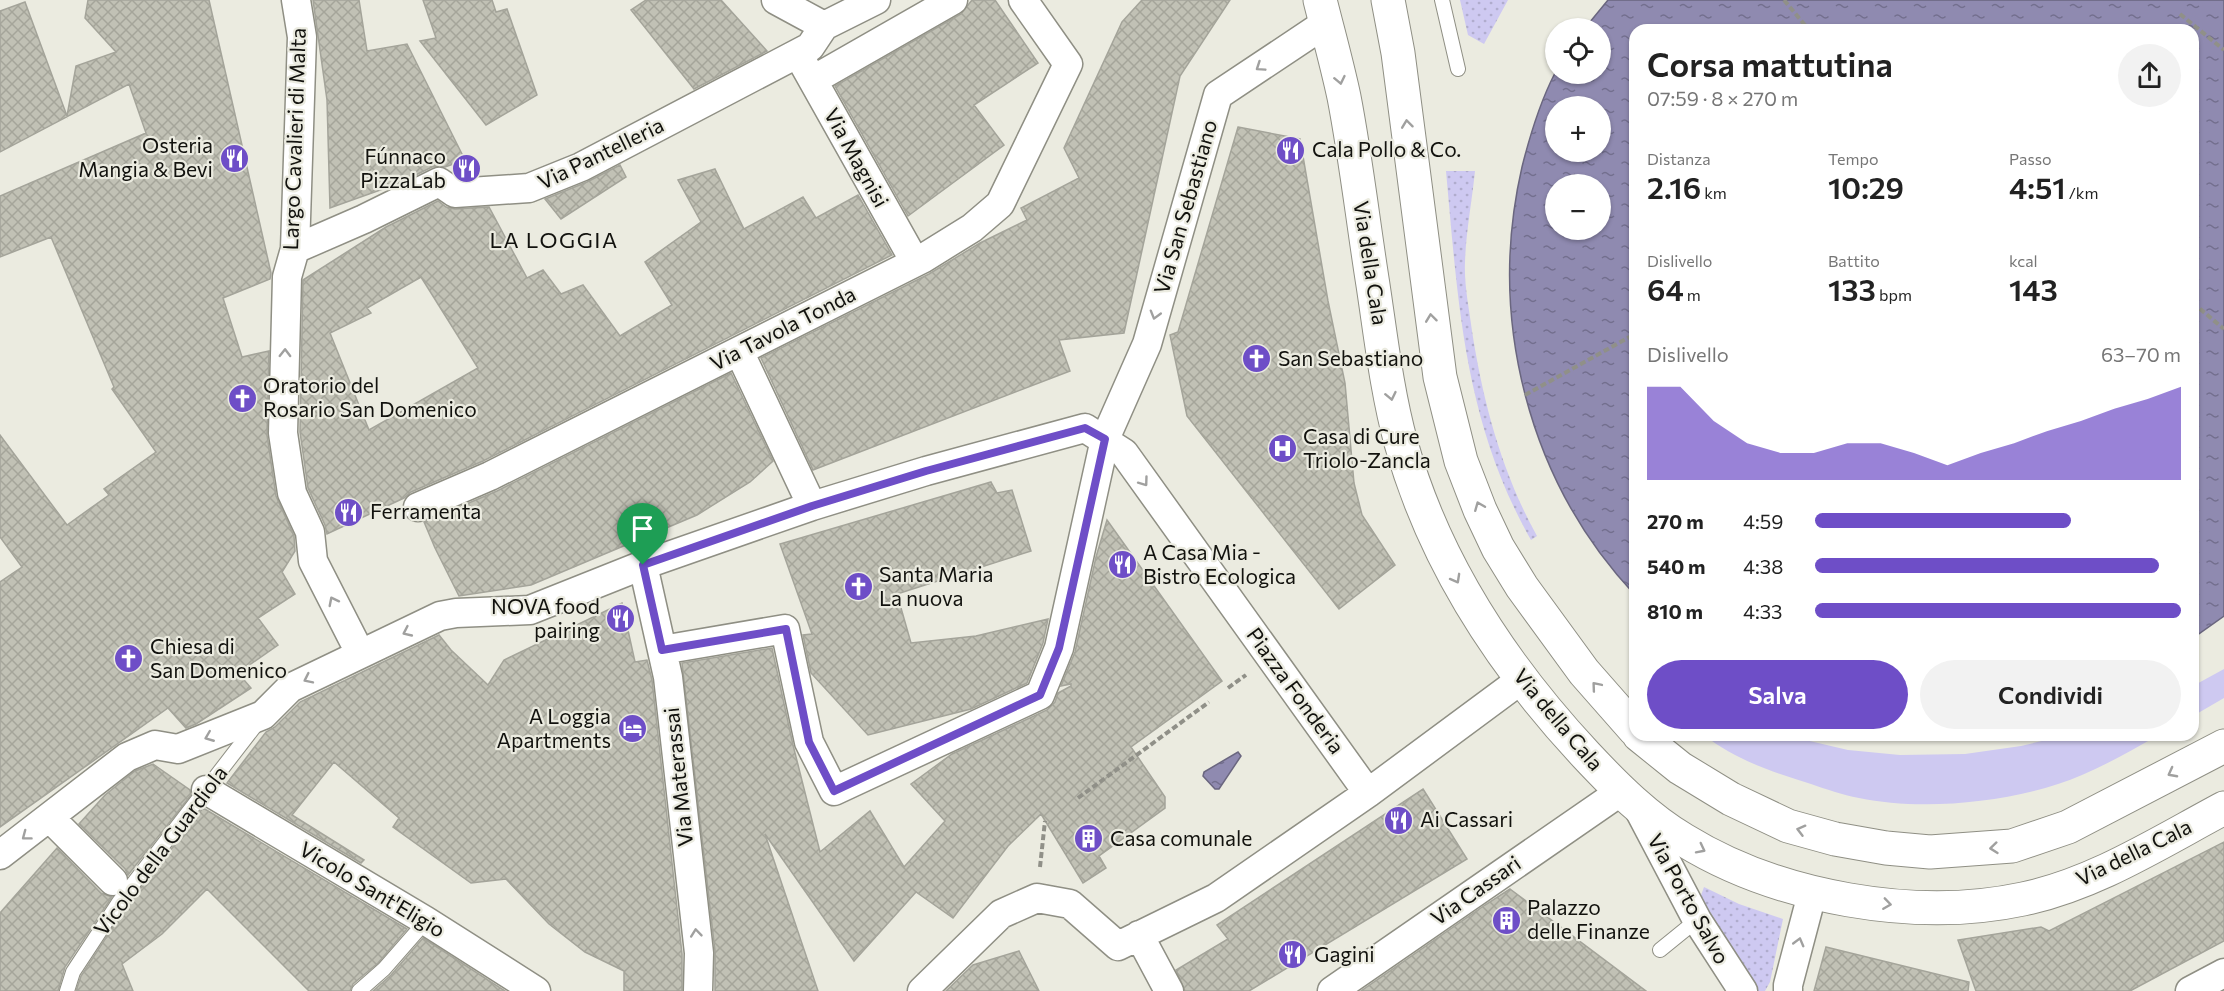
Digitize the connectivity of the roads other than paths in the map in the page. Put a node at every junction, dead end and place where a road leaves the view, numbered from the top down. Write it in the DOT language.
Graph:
graph roads {
  1 [pos="297,0"];
  2 [pos="776,0"];
  3 [pos="876,0"];
  4 [pos="954,0"];
  5 [pos="1023,0"];
  6 [pos="1388,0"];
  7 [pos="1442,0"];
  8 [pos="1323,11"];
  9 [pos="824,26"];
  10 [pos="798,54"];
  11 [pos="1458,69"];
  12 [pos="813,80"];
  13 [pos="295,249"];
  14 [pos="915,262"];
  15 [pos="739,351"];
  16 [pos="1105,439"];
  17 [pos="812,506"];
  18 [pos="418,507"];
  19 [pos="643,565"];
  20 [pos="662,650"];
  21 [pos="360,654"];
  22 [pos="1522,680"];
  23 [pos="263,715"];
  24 [pos="1629,723"];
  25 [pos="1647,741"];
  26 [pos="2224,746"];
  27 [pos="206,790"];
  28 [pos="1368,793"];
  29 [pos="1628,798"];
  30 [pos="2224,808"];
  31 [pos="50,818"];
  32 [pos="0,855"];
  33 [pos="113,880"];
  34 [pos="1812,894"];
  35 [pos="1696,920"];
  36 [pos="426,921"];
  37 [pos="1139,935"];
  38 [pos="1660,950"];
  39 [pos="2224,973"];
  40 [pos="67,991"];
  41 [pos="358,991"];
  42 [pos="536,991"];
  43 [pos="698,991"];
  44 [pos="922,991"];
  45 [pos="1169,991"];
  46 [pos="1332,991"];
  47 [pos="1743,991"];
  48 [pos="1788,991"];
  49 [pos="2190,991"];
  1 -- 13 [label="street, Largo Cavalieri di Malta"];
  2 -- 9 [label="street"];
  3 -- 9 [label="street"];
  4 -- 12 [label="street"];
  5 -- 14 [label="street, Via Tavola Tonda"];
  24 -- 6 [label="main road, one-way"];
  7 -- 11 [label="lane"];
  8 -- 16 [label="street, Via San Sebastiano, one-way"];
  8 -- 22 [label="main road, Via della Cala, one-way"];
  9 -- 10 [label="street, Via Pantelleria"];
  10 -- 12 [label="street, Via Magnisi"];
  10 -- 13 [label="street, Via Pantelleria"];
  12 -- 14 [label="street, Via Magnisi"];
  21 -- 13 [label="street, Largo Cavalieri di Malta, one-way"];
  14 -- 15 [label="street, Via Tavola Tonda"];
  15 -- 17 [label="street"];
  15 -- 18 [label="street, Via Tavola Tonda"];
  16 -- 17 [label="street"];
  16 -- 20 [label="street, Via San Sebastiano"];
  16 -- 28 [label="street, Piazza Fonderia, one-way"];
  17 -- 19 [label="street"];
  19 -- 20 [label="street, Via Materassai"];
  19 -- 21 [label="street, one-way"];
  43 -- 20 [label="street, Via Materassai, one-way"];
  21 -- 23 [label="street, one-way"];
  22 -- 28 [label="street"];
  22 -- 29 [label="main road, Via della Cala"];
  23 -- 27 [label="lane, Vicolo della Guardiola"];
  23 -- 31 [label="street, one-way"];
  26 -- 25 [label="main road, one-way"];
  27 -- 36 [label="street, Vicolo Sant'Eligio"];
  27 -- 40 [label="lane, Vicolo della Guardiola"];
  28 -- 37 [label="street"];
  29 -- 34 [label="main road, Via della Cala, one-way"];
  29 -- 35 [label="street, Via Porto Salvo"];
  29 -- 46 [label="street, Via Cassari"];
  34 -- 30 [label="main road, Via della Cala, one-way"];
  31 -- 32 [label="street, one-way"];
  31 -- 33 [label="street"];
  48 -- 34 [label="street, one-way"];
  35 -- 38 [label="lane"];
  35 -- 47 [label="street, Via Porto Salvo"];
  36 -- 41 [label="lane"];
  36 -- 42 [label="street, Vicolo Sant'Eligio"];
  37 -- 44 [label="street"];
  37 -- 45 [label="street"];
  39 -- 49 [label="street"];
}
